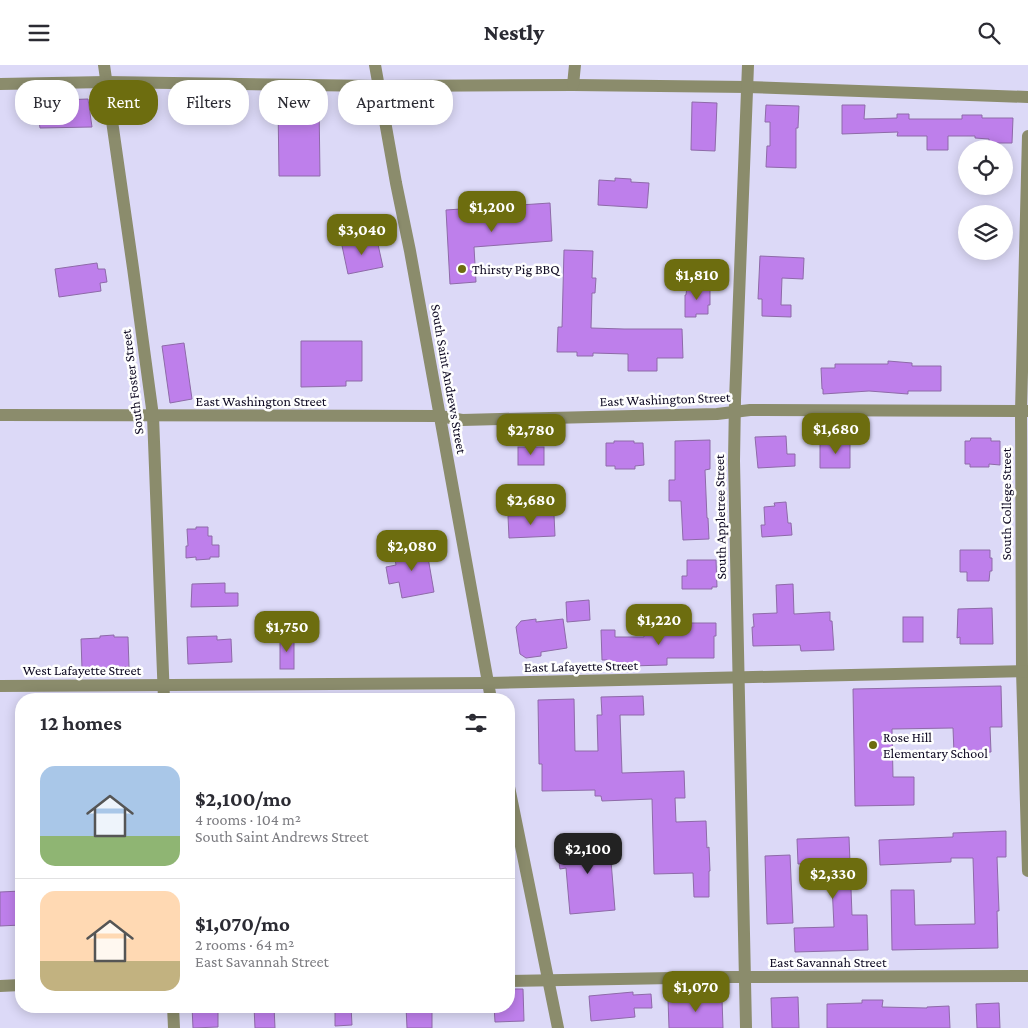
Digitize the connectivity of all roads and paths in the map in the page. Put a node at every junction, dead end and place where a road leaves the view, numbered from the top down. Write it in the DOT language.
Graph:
graph roads {
  1 [pos="104,65"];
  2 [pos="375,65"];
  3 [pos="576,65"];
  4 [pos="748,65"];
  5 [pos="106,80"];
  6 [pos="378,80"];
  7 [pos="89,82"];
  8 [pos="158,83"];
  9 [pos="0,84"];
  10 [pos="338,85"];
  11 [pos="573,85"];
  12 [pos="453,86"];
  13 [pos="747,87"];
  14 [pos="1028,97"];
  15 [pos="112,125"];
  16 [pos="386,125"];
  17 [pos="1028,136"];
  18 [pos="1024,411"];
  19 [pos="735,412"];
  20 [pos="0,415"];
  21 [pos="153,416"];
  22 [pos="440,416"];
  23 [pos="1025,671"];
  24 [pos="738,678"];
  25 [pos="488,683"];
  26 [pos="0,685"];
  27 [pos="164,685"];
  28 [pos="164,693"];
  29 [pos="490,693"];
  30 [pos="515,817"];
  31 [pos="1028,871"];
  32 [pos="1028,975"];
  33 [pos="744,977"];
  34 [pos="515,981"];
  35 [pos="548,981"];
  36 [pos="0,985"];
  37 [pos="15,985"];
  38 [pos="173,1013"];
  39 [pos="174,1028"];
  40 [pos="558,1028"];
  41 [pos="746,1028"];
  1 -- 5 [label="street, South Foster Street"];
  2 -- 6 [label="street, South Saint Andrews Street"];
  3 -- 11 [label="street"];
  4 -- 13 [label="street, South Appletree Street"];
  7 -- 9 [label="street"];
  8 -- 10 [label="street"];
  11 -- 12 [label="street"];
  11 -- 13 [label="street"];
  13 -- 14 [label="street"];
  13 -- 19 [label="street, South Appletree Street"];
  15 -- 21 [label="street, South Foster Street"];
  16 -- 22 [label="street, South Saint Andrews Street"];
  17 -- 18 [label="street, South College Street"];
  18 -- 19 [label="street, East Washington Street"];
  18 -- 23 [label="street, South College Street"];
  19 -- 22 [label="street, East Washington Street"];
  19 -- 24 [label="street, South Appletree Street"];
  20 -- 21 [label="street, East Washington Street"];
  21 -- 22 [label="street, East Washington Street"];
  21 -- 27 [label="street, South Foster Street"];
  22 -- 25 [label="street, South Saint Andrews Street"];
  23 -- 24 [label="street, East Lafayette Street"];
  23 -- 31 [label="street, South College Street"];
  24 -- 25 [label="street, East Lafayette Street"];
  24 -- 33 [label="street, South Appletree Street"];
  25 -- 27 [label="street, East Lafayette Street"];
  25 -- 29 [label="street, South Saint Andrews Street"];
  26 -- 27 [label="street, West Lafayette Street"];
  27 -- 28 [label="street, South Foster Street"];
  30 -- 35 [label="street"];
  32 -- 33 [label="street, East Savannah Street"];
  33 -- 35 [label="street, East Savannah Street"];
  33 -- 41 [label="street, South Appletree Street"];
  34 -- 35 [label="street, East Savannah Street"];
  35 -- 40 [label="street"];
  36 -- 37 [label="street"];
  38 -- 39 [label="street"];
}
